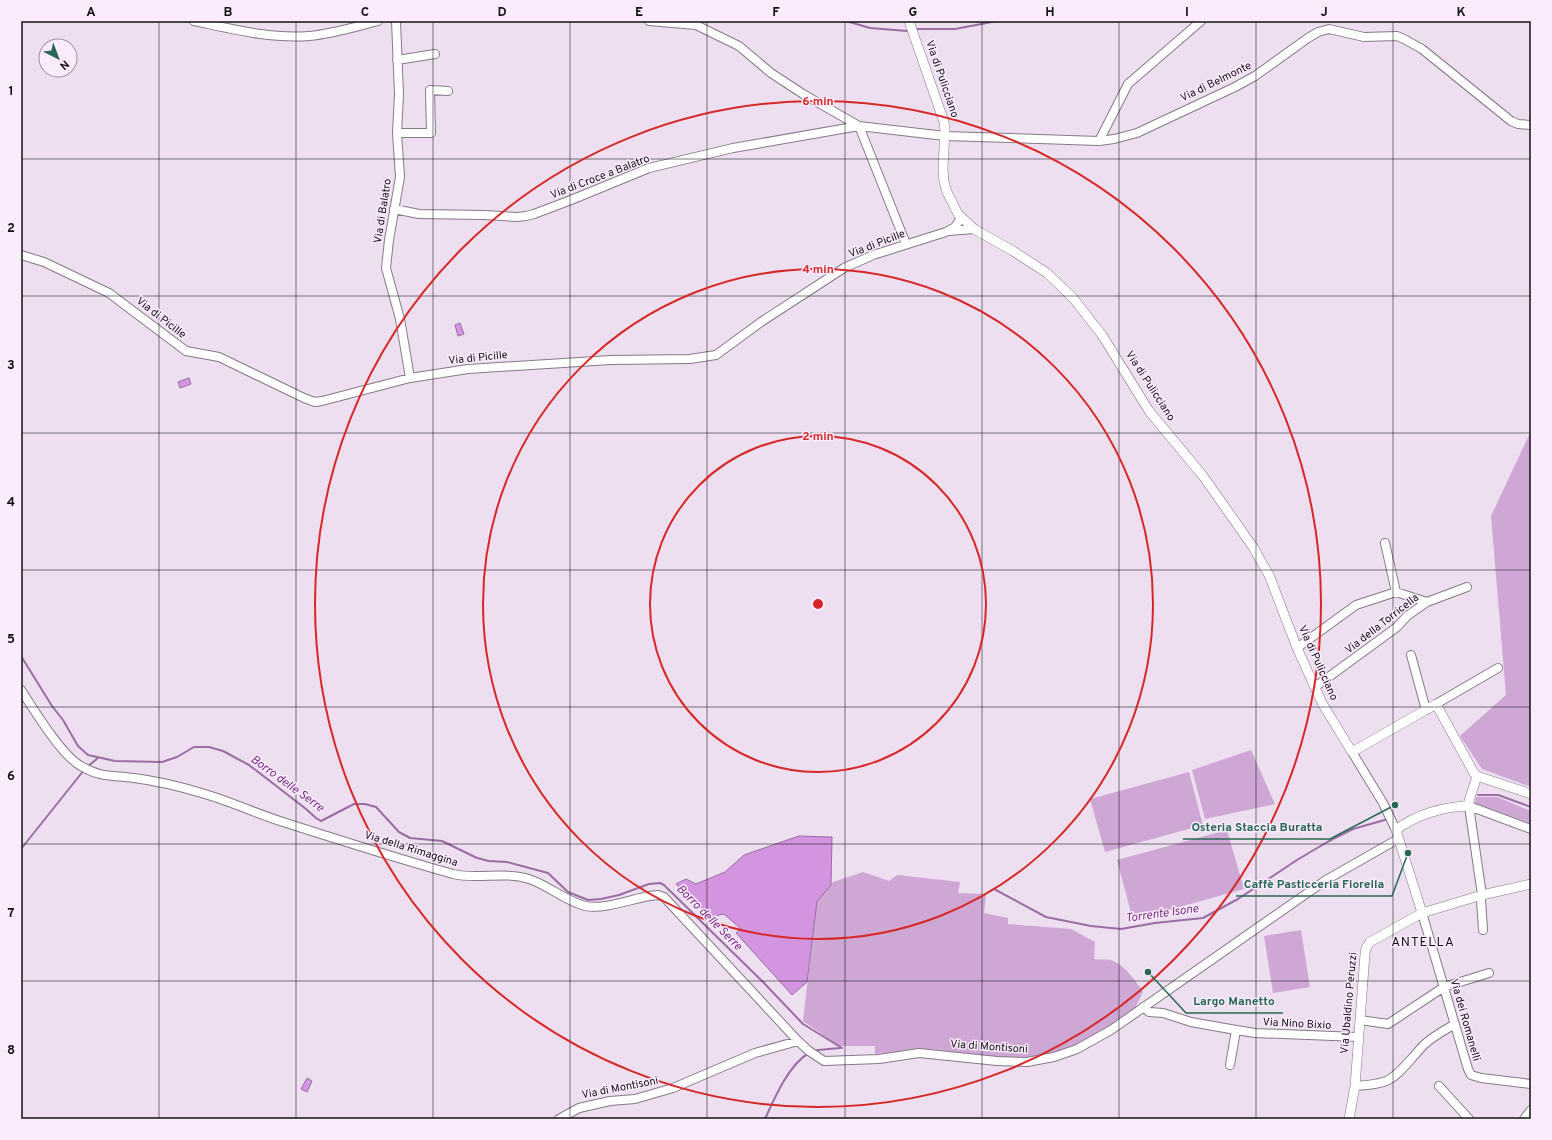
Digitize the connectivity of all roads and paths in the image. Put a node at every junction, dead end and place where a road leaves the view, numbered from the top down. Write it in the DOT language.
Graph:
graph roads {
  1 [pos="194,21"];
  2 [pos="378,21"];
  3 [pos="396,21"];
  4 [pos="649,21"];
  5 [pos="909,21"];
  6 [pos="1201,21"];
  7 [pos="435,54"];
  8 [pos="397,60"];
  9 [pos="448,91"];
  10 [pos="1531,125"];
  11 [pos="859,126"];
  12 [pos="397,133"];
  13 [pos="944,136"];
  14 [pos="1099,141"];
  15 [pos="394,209"];
  16 [pos="961,218"];
  17 [pos="974,229"];
  18 [pos="946,232"];
  19 [pos="906,244"];
  20 [pos="21,255"];
  21 [pos="410,378"];
  22 [pos="1385,543"];
  23 [pos="1467,586"];
  24 [pos="1396,592"];
  25 [pos="1427,602"];
  26 [pos="1297,648"];
  27 [pos="1411,655"];
  28 [pos="1498,668"];
  29 [pos="1315,687"];
  30 [pos="21,690"];
  31 [pos="1436,704"];
  32 [pos="1426,710"];
  33 [pos="1352,752"];
  34 [pos="1477,776"];
  35 [pos="1531,794"];
  36 [pos="1470,806"];
  37 [pos="1531,829"];
  38 [pos="1397,835"];
  39 [pos="1531,884"];
  40 [pos="1482,895"];
  41 [pos="1422,913"];
  42 [pos="1483,930"];
  43 [pos="1489,973"];
  44 [pos="1444,987"];
  45 [pos="1143,1007"];
  46 [pos="1360,1020"];
  47 [pos="1455,1024"];
  48 [pos="1236,1030"];
  49 [pos="1358,1037"];
  50 [pos="798,1041"];
  51 [pos="1230,1065"];
  52 [pos="1531,1084"];
  53 [pos="1355,1086"];
  54 [pos="1439,1086"];
  55 [pos="1531,1110"];
  56 [pos="559,1119"];
  57 [pos="1349,1119"];
  58 [pos="1469,1119"];
  59 [pos="1524,1119"];
  1 -- 2 [label="street"];
  3 -- 8 [label="street, Via di Balatro"];
  4 -- 11 [label="street"];
  5 -- 13 [label="street, Via di Pulicciano"];
  6 -- 14 [label="street"];
  7 -- 8 [label="street"];
  8 -- 12 [label="street, Via di Balatro"];
  9 -- 12 [label="street"];
  10 -- 14 [label="street, Via di Belmonte"];
  11 -- 13 [label="street, Via di Belmonte"];
  11 -- 15 [label="street, Via di Croce a Balatro"];
  11 -- 19 [label="street"];
  12 -- 15 [label="street, Via di Balatro"];
  13 -- 14 [label="street, Via di Belmonte"];
  13 -- 16 [label="street, Via di Pulicciano"];
  15 -- 21 [label="street, Via di Balatro"];
  16 -- 17 [label="street, Via di Pulicciano"];
  16 -- 18 [label="street, Via di Picille"];
  17 -- 18 [label="street, Via di Picille"];
  17 -- 26 [label="street, Via di Pulicciano"];
  18 -- 19 [label="street, Via di Picille"];
  19 -- 21 [label="street, Via di Picille"];
  20 -- 21 [label="street, Via di Picille"];
  22 -- 24 [label="street"];
  23 -- 25 [label="street, Via della Torricella"];
  24 -- 25 [label="street"];
  24 -- 26 [label="street"];
  25 -- 29 [label="street, Via della Torricella"];
  26 -- 29 [label="street, Via di Pulicciano"];
  27 -- 32 [label="street"];
  28 -- 31 [label="street"];
  29 -- 33 [label="street, Via di Pulicciano"];
  30 -- 50 [label="street, Via della Rimaggina"];
  31 -- 32 [label="street"];
  31 -- 34 [label="street"];
  32 -- 33 [label="street"];
  33 -- 38 [label="street, Via di Pulicciano"];
  34 -- 35 [label="street"];
  34 -- 36 [label="street"];
  36 -- 37 [label="street"];
  36 -- 38 [label="street"];
  36 -- 40 [label="street"];
  38 -- 41 [label="street"];
  38 -- 45 [label="street, Via di Montisoni"];
  39 -- 40 [label="street, Via Ubaldino Peruzzi"];
  40 -- 41 [label="street, Via Ubaldino Peruzzi"];
  40 -- 42 [label="street"];
  41 -- 44 [label="street, Via dei Romanelli"];
  41 -- 46 [label="street, Via Ubaldino Peruzzi"];
  43 -- 44 [label="street"];
  44 -- 46 [label="street"];
  44 -- 47 [label="street, Via dei Romanelli"];
  45 -- 48 [label="street, Via Nino Bixio"];
  45 -- 50 [label="street, Via di Montisoni"];
  46 -- 49 [label="street, Via Ubaldino Peruzzi"];
  47 -- 52 [label="street, Via dei Romanelli"];
  47 -- 53 [label="street"];
  48 -- 49 [label="street, Via Nino Bixio"];
  48 -- 51 [label="street"];
  49 -- 53 [label="street, Via Ubaldino Peruzzi"];
  50 -- 56 [label="street, Via di Montisoni"];
  53 -- 57 [label="street, Via Ubaldino Peruzzi"];
  54 -- 58 [label="street"];
  55 -- 59 [label="street"];
}
